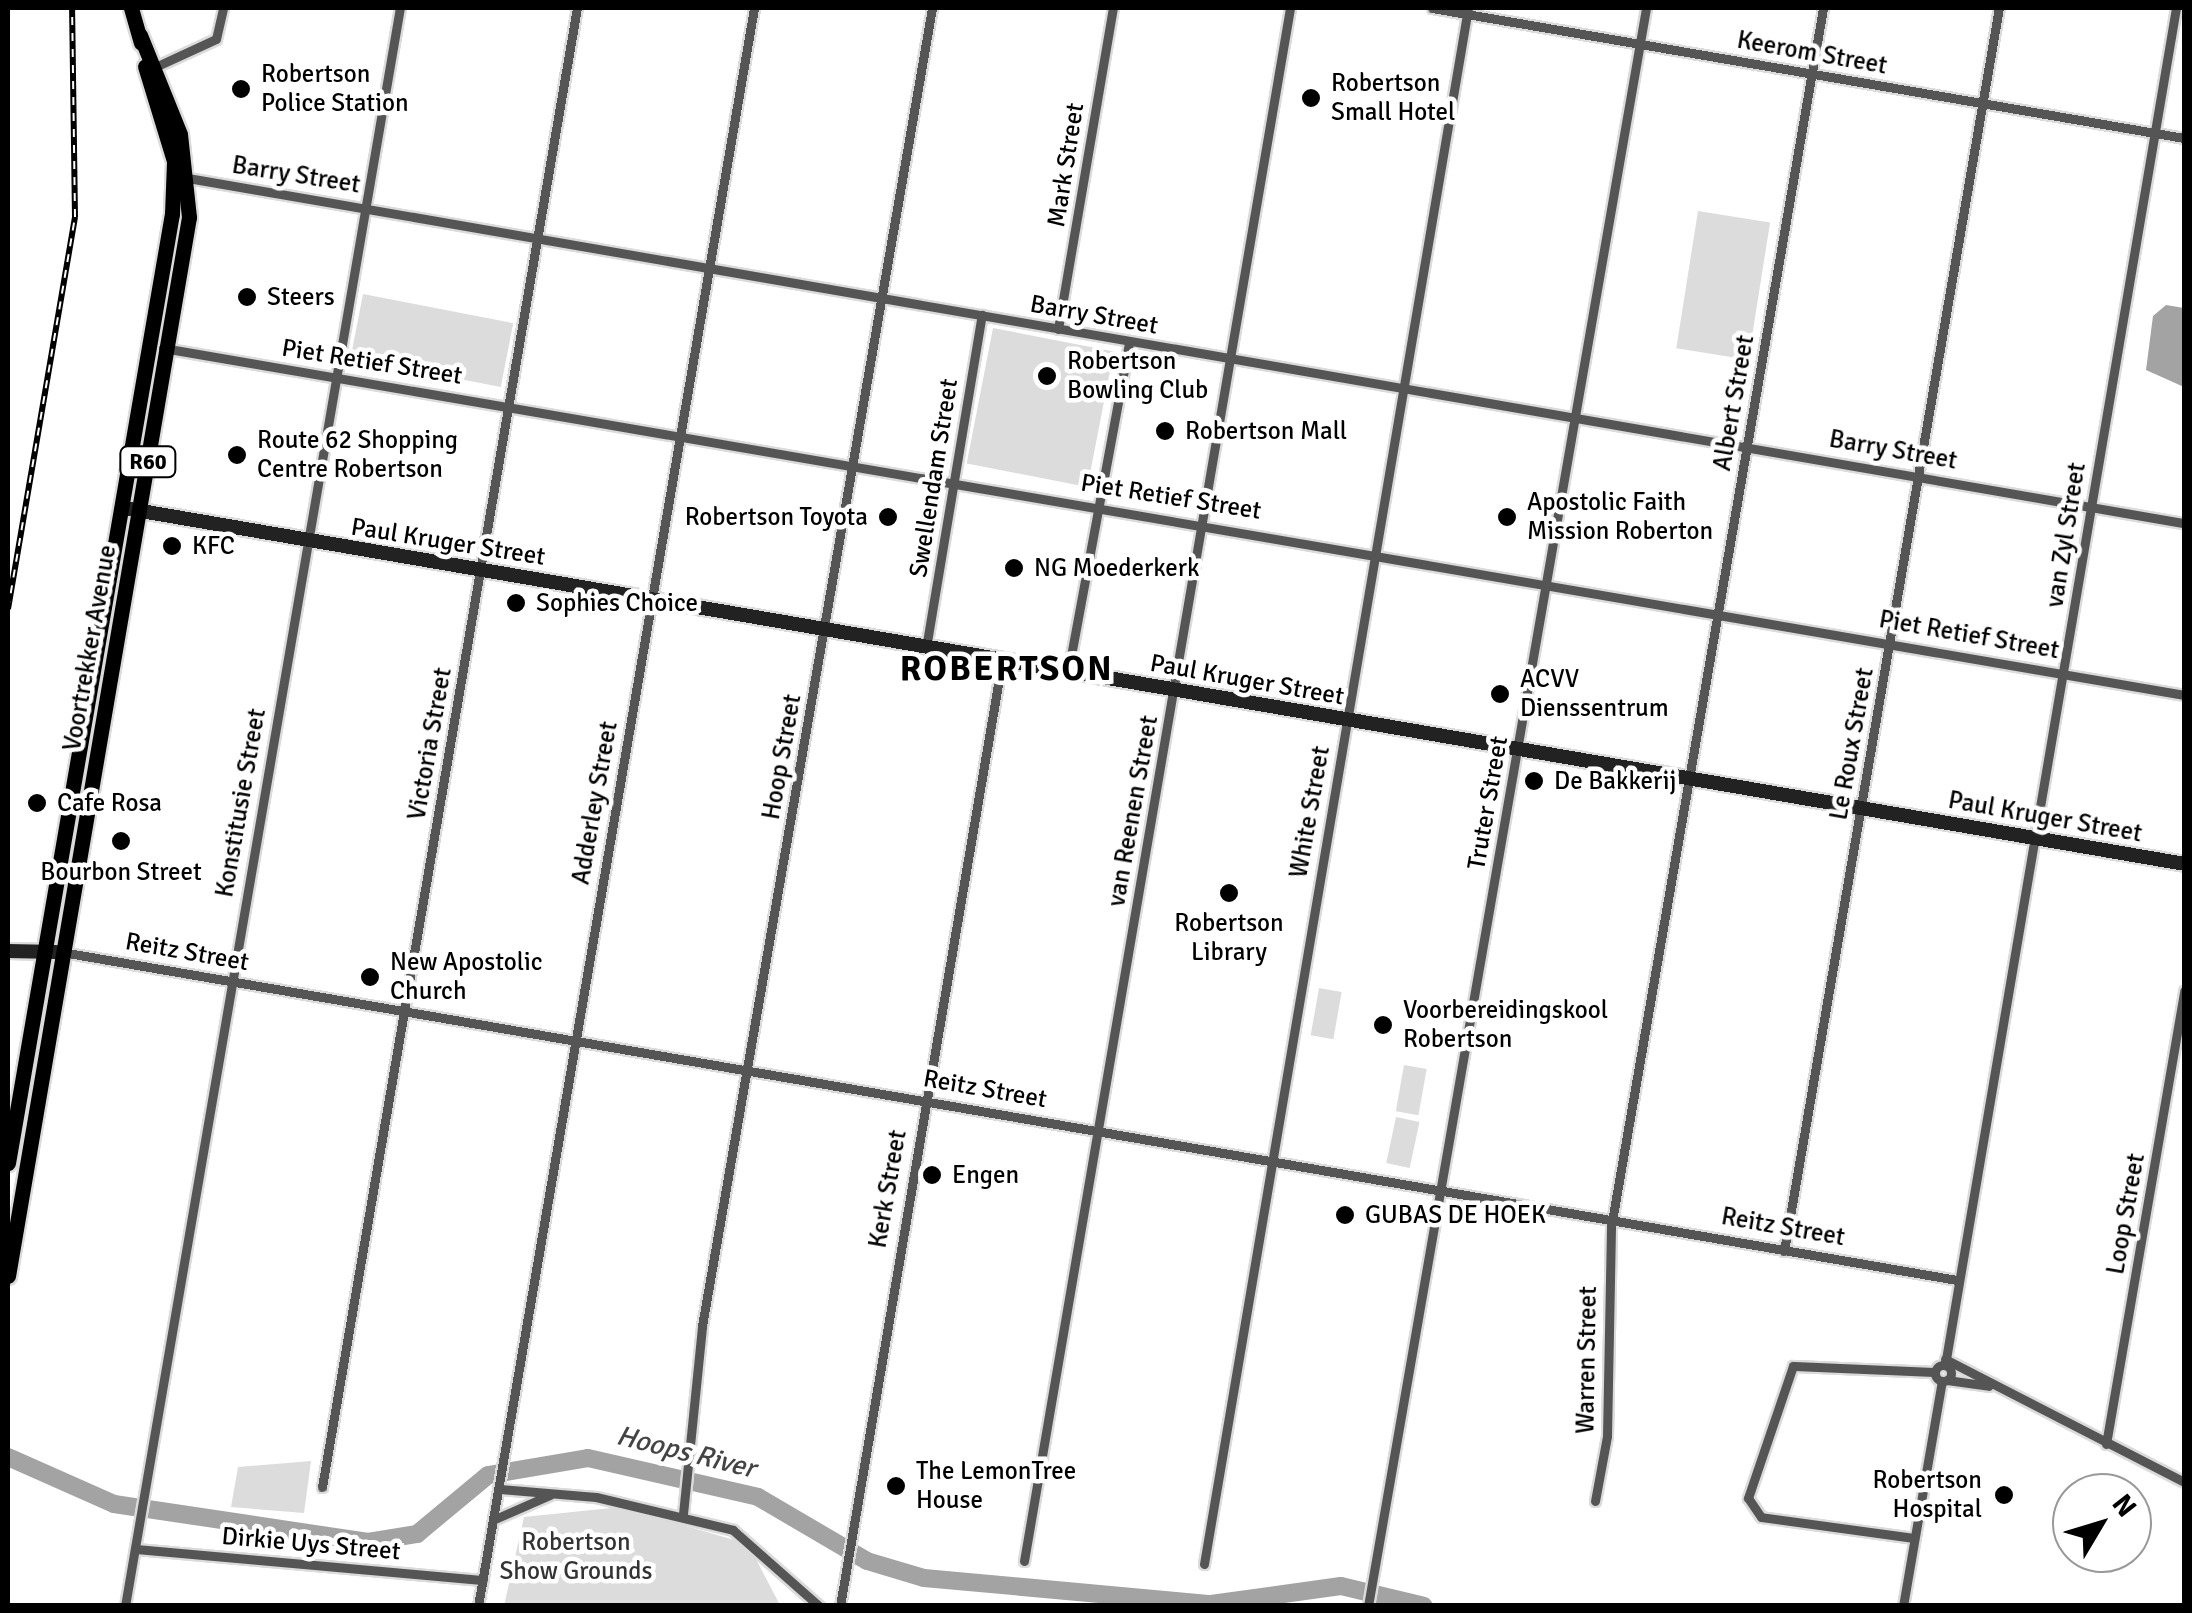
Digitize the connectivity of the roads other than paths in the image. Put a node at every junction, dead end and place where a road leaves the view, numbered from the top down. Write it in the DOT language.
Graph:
graph roads {
  1 [pos="131,8"];
  2 [pos="223,8"];
  3 [pos="400,8"];
  4 [pos="576,8"];
  5 [pos="754,8"];
  6 [pos="932,8"];
  7 [pos="1112,8"];
  8 [pos="1290,8"];
  9 [pos="1432,8"];
  10 [pos="1646,8"];
  11 [pos="1823,8"];
  12 [pos="1999,8"];
  13 [pos="2176,8"];
  14 [pos="1467,10"];
  15 [pos="1640,43"];
  16 [pos="151,69"];
  17 [pos="1812,72"];
  18 [pos="1984,103"];
  19 [pos="2155,132"];
  20 [pos="2184,138"];
  21 [pos="182,176"];
  22 [pos="364,207"];
  23 [pos="537,237"];
  24 [pos="710,268"];
  25 [pos="882,297"];
  26 [pos="982,316"];
  27 [pos="1058,329"];
  28 [pos="1129,342"];
  29 [pos="158,348"];
  30 [pos="1230,358"];
  31 [pos="337,375"];
  32 [pos="1402,388"];
  33 [pos="509,404"];
  34 [pos="1575,414"];
  35 [pos="680,433"];
  36 [pos="1747,444"];
  37 [pos="853,463"];
  38 [pos="1919,475"];
  39 [pos="953,480"];
  40 [pos="1100,506"];
  41 [pos="2091,506"];
  42 [pos="132,510"];
  43 [pos="1202,523"];
  44 [pos="2184,523"];
  45 [pos="307,541"];
  46 [pos="1374,554"];
  47 [pos="480,570"];
  48 [pos="1546,584"];
  49 [pos="652,599"];
  50 [pos="1718,612"];
  51 [pos="824,630"];
  52 [pos="1889,642"];
  53 [pos="926,648"];
  54 [pos="1002,661"];
  55 [pos="1068,672"];
  56 [pos="2063,672"];
  57 [pos="1174,690"];
  58 [pos="2184,695"];
  59 [pos="1345,720"];
  60 [pos="1517,750"];
  61 [pos="1690,780"];
  62 [pos="1861,808"];
  63 [pos="2034,838"];
  64 [pos="2184,864"];
  65 [pos="8,951"];
  66 [pos="44,951"];
  67 [pos="62,952"];
  68 [pos="230,983"];
  69 [pos="2184,991"];
  70 [pos="404,1010"];
  71 [pos="575,1042"];
  72 [pos="27,1046"];
  73 [pos="47,1051"];
  74 [pos="747,1073"];
  75 [pos="924,1102"];
  76 [pos="15,1116"];
  77 [pos="36,1119"];
  78 [pos="1098,1132"];
  79 [pos="1270,1162"];
  80 [pos="8,1163"];
  81 [pos="1441,1190"];
  82 [pos="1612,1220"];
  83 [pos="1784,1251"];
  84 [pos="8,1276"];
  85 [pos="1956,1280"];
  86 [pos="1943,1371"];
  87 [pos="1992,1387"];
  88 [pos="2106,1444"];
  89 [pos="2184,1482"];
  90 [pos="322,1488"];
  91 [pos="500,1489"];
  92 [pos="553,1494"];
  93 [pos="1595,1501"];
  94 [pos="683,1514"];
  95 [pos="494,1519"];
  96 [pos="1914,1538"];
  97 [pos="135,1549"];
  98 [pos="1024,1561"];
  99 [pos="1204,1564"];
  100 [pos="483,1580"];
  101 [pos="1369,1603"];
  102 [pos="125,1606"];
  103 [pos="478,1606"];
  104 [pos="818,1606"];
  105 [pos="840,1606"];
  106 [pos="1903,1606"];
  1 -- 16 [label="main road, Voortrekker Avenue / R60"];
  2 -- 16 [label="street"];
  3 -- 22 [label="street, Konstitusie Street"];
  4 -- 23 [label="street, Victoria Street"];
  5 -- 24 [label="street, Adderley Street"];
  6 -- 25 [label="street, Hoop Street"];
  7 -- 27 [label="street, Mark Street"];
  8 -- 30 [label="street, van Reenen Street"];
  9 -- 14 [label="street, Keerom Street"];
  10 -- 15 [label="street, Truter Street"];
  11 -- 17 [label="street, Albert Street"];
  12 -- 18 [label="street, Le Roux Street"];
  13 -- 19 [label="street, van Zyl Street"];
  14 -- 15 [label="street, Keerom Street"];
  14 -- 32 [label="street, White Street"];
  15 -- 17 [label="street, Keerom Street"];
  15 -- 34 [label="street, Truter Street"];
  16 -- 21 [label="main road, Voortrekker Avenue / R60"];
  17 -- 18 [label="street, Keerom Street"];
  17 -- 36 [label="street, Albert Street"];
  18 -- 19 [label="street, Keerom Street"];
  18 -- 38 [label="street, Le Roux Street"];
  19 -- 20 [label="street, Keerom Street"];
  19 -- 41 [label="street, van Zyl Street"];
  21 -- 22 [label="street, Barry Street"];
  21 -- 29 [label="main road, Voortrekker Avenue / R60"];
  22 -- 23 [label="street, Barry Street"];
  22 -- 31 [label="street, Konstitusie Street"];
  23 -- 24 [label="street, Barry Street"];
  23 -- 33 [label="street, Victoria Street"];
  24 -- 25 [label="street, Barry Street"];
  24 -- 35 [label="street, Adderley Street"];
  25 -- 26 [label="street, Barry Street"];
  25 -- 37 [label="street, Hoop Street"];
  26 -- 27 [label="street, Barry Street"];
  26 -- 39 [label="street, Swellendam Street"];
  27 -- 28 [label="street, Barry Street"];
  28 -- 30 [label="street, Barry Street"];
  28 -- 40 [label="street"];
  29 -- 31 [label="street, Piet Retief Street"];
  29 -- 42 [label="main road, Voortrekker Avenue / R60"];
  30 -- 32 [label="street, Barry Street"];
  30 -- 43 [label="street, van Reenen Street"];
  31 -- 33 [label="street, Piet Retief Street"];
  31 -- 45 [label="street, Konstitusie Street"];
  32 -- 34 [label="street, Barry Street"];
  32 -- 46 [label="street, White Street"];
  33 -- 35 [label="street, Piet Retief Street"];
  33 -- 47 [label="street, Victoria Street"];
  34 -- 36 [label="street, Barry Street"];
  34 -- 48 [label="street, Truter Street"];
  35 -- 37 [label="street, Piet Retief Street"];
  35 -- 49 [label="street, Adderley Street"];
  36 -- 38 [label="street, Barry Street"];
  36 -- 50 [label="street, Albert Street"];
  37 -- 39 [label="street, Piet Retief Street"];
  37 -- 51 [label="street, Hoop Street"];
  38 -- 41 [label="street, Barry Street"];
  38 -- 52 [label="street, Le Roux Street"];
  39 -- 40 [label="street, Piet Retief Street"];
  39 -- 53 [label="street, Swellendam Street"];
  40 -- 43 [label="street, Piet Retief Street"];
  40 -- 55 [label="street"];
  41 -- 44 [label="street, Barry Street"];
  41 -- 56 [label="street, van Zyl Street"];
  42 -- 45 [label="street, Paul Kruger Street"];
  42 -- 66 [label="main road, Voortrekker Avenue / R60"];
  42 -- 67 [label="main road, Voortrekker Avenue / R60"];
  43 -- 46 [label="street, Piet Retief Street"];
  43 -- 57 [label="street, van Reenen Street"];
  45 -- 47 [label="street, Paul Kruger Street"];
  45 -- 68 [label="street, Konstitusie Street"];
  46 -- 48 [label="street, Piet Retief Street"];
  46 -- 59 [label="street, White Street"];
  47 -- 49 [label="street, Paul Kruger Street"];
  47 -- 70 [label="street, Victoria Street"];
  48 -- 50 [label="street, Piet Retief Street"];
  48 -- 60 [label="street, Truter Street"];
  49 -- 51 [label="street, Paul Kruger Street"];
  49 -- 71 [label="street, Adderley Street"];
  50 -- 52 [label="street, Piet Retief Street"];
  50 -- 61 [label="street, Albert Street"];
  51 -- 53 [label="street, Paul Kruger Street"];
  51 -- 74 [label="street, Hoop Street"];
  52 -- 56 [label="street, Piet Retief Street"];
  52 -- 62 [label="street, Le Roux Street"];
  53 -- 54 [label="street, Paul Kruger Street"];
  54 -- 55 [label="street, Paul Kruger Street"];
  54 -- 75 [label="street, Kerk Street"];
  55 -- 57 [label="street, Paul Kruger Street"];
  56 -- 58 [label="street, Piet Retief Street"];
  56 -- 63 [label="street, van Zyl Street"];
  57 -- 59 [label="street, Paul Kruger Street"];
  57 -- 78 [label="street, van Reenen Street"];
  59 -- 60 [label="street, Paul Kruger Street"];
  59 -- 79 [label="street, White Street"];
  60 -- 61 [label="street, Paul Kruger Street"];
  60 -- 81 [label="street, Truter Street"];
  61 -- 62 [label="street, Paul Kruger Street"];
  61 -- 82 [label="street, Albert Street"];
  62 -- 63 [label="street, Paul Kruger Street"];
  62 -- 83 [label="street, Le Roux Street"];
  63 -- 64 [label="street, Paul Kruger Street"];
  63 -- 85 [label="street, van Zyl Street"];
  65 -- 66 [label="street, Reitz Street"];
  66 -- 67 [label="street, Reitz Street"];
  66 -- 72 [label="main road, Voortrekker Avenue / R60"];
  67 -- 68 [label="street, Reitz Street"];
  67 -- 73 [label="main road, Voortrekker Avenue / R60"];
  68 -- 70 [label="street, Reitz Street"];
  68 -- 97 [label="street, Konstitusie Street"];
  69 -- 88 [label="street, Loop Street"];
  70 -- 71 [label="street, Reitz Street"];
  70 -- 90 [label="street, Victoria Street"];
  71 -- 74 [label="street, Reitz Street"];
  71 -- 91 [label="street, Adderley Street"];
  72 -- 73 [label="main road"];
  72 -- 76 [label="main road, Voortrekker Avenue / R60"];
  73 -- 77 [label="main road, Voortrekker Avenue / R60"];
  74 -- 75 [label="street, Reitz Street"];
  74 -- 94 [label="street, Hoop Street"];
  75 -- 78 [label="street, Reitz Street"];
  75 -- 105 [label="street, Kerk Street"];
  76 -- 77 [label="main road"];
  76 -- 80 [label="main road, Voortrekker Avenue / R60"];
  77 -- 84 [label="main road, Voortrekker Avenue / R60"];
  78 -- 79 [label="street, Reitz Street"];
  78 -- 98 [label="street, van Reenen Street"];
  79 -- 81 [label="street, Reitz Street"];
  79 -- 99 [label="street, White Street"];
  81 -- 82 [label="street, Reitz Street"];
  81 -- 101 [label="street, Truter Street"];
  82 -- 83 [label="street, Reitz Street"];
  82 -- 93 [label="street, Warren Street"];
  83 -- 85 [label="street, Reitz Street"];
  85 -- 86 [label="street, van Zyl Street"];
  86 -- 87 [label="street"];
  86 -- 87 [label="street"];
  86 -- 96 [label="street, van Zyl Street"];
  86 -- 96 [label="street"];
  87 -- 88 [label="street"];
  88 -- 89 [label="street"];
  91 -- 92 [label="street"];
  91 -- 95 [label="street, Adderley Street"];
  92 -- 94 [label="street"];
  92 -- 95 [label="street"];
  94 -- 104 [label="street"];
  95 -- 100 [label="street, Adderley Street"];
  96 -- 106 [label="street, van Zyl Street"];
  97 -- 100 [label="street, Dirkie Uys Street"];
  97 -- 102 [label="street, Konstitusie Street"];
  100 -- 103 [label="street, Adderley Street"];
}
